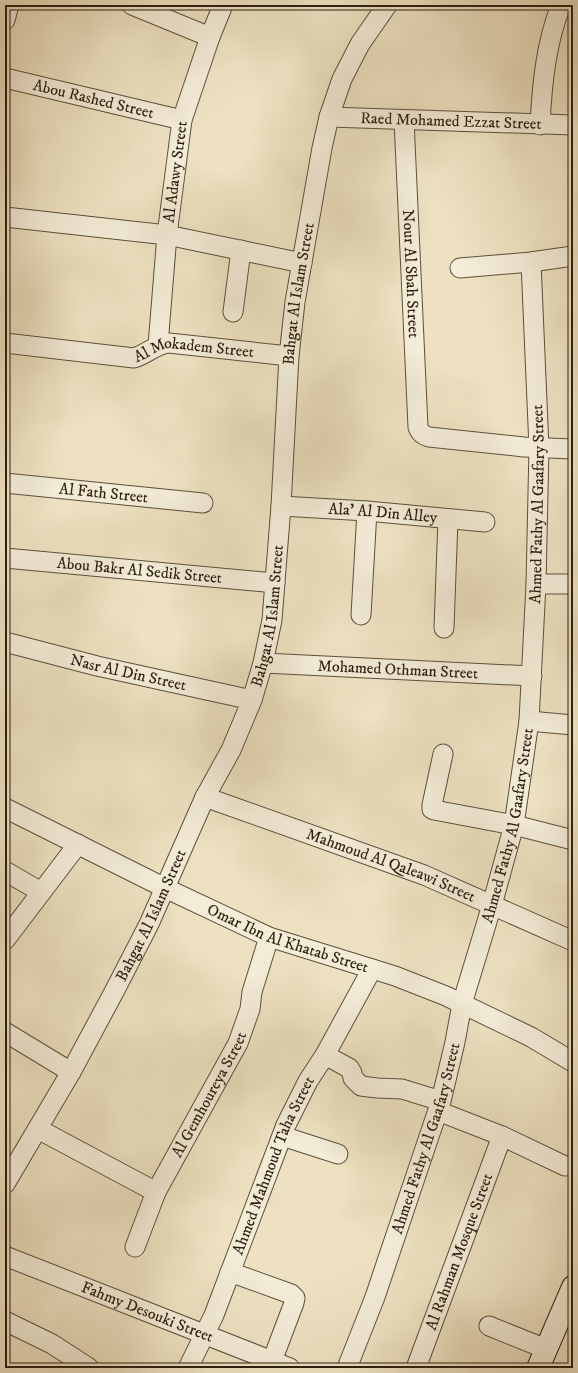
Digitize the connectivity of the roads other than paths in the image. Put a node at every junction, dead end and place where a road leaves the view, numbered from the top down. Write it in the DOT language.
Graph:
graph roads {
  1 [pos="9,5"];
  2 [pos="132,5"];
  3 [pos="223,5"];
  4 [pos="388,5"];
  5 [pos="561,5"];
  6 [pos="5,20"];
  7 [pos="210,36"];
  8 [pos="5,78"];
  9 [pos="329,117"];
  10 [pos="182,120"];
  11 [pos="404,120"];
  12 [pos="540,125"];
  13 [pos="573,125"];
  14 [pos="5,217"];
  15 [pos="167,235"];
  16 [pos="241,250"];
  17 [pos="573,256"];
  18 [pos="531,262"];
  19 [pos="302,263"];
  20 [pos="460,268"];
  21 [pos="233,312"];
  22 [pos="5,343"];
  23 [pos="158,345"];
  24 [pos="289,356"];
  25 [pos="540,448"];
  26 [pos="573,449"];
  27 [pos="5,484"];
  28 [pos="202,502"];
  29 [pos="281,506"];
  30 [pos="367,511"];
  31 [pos="448,518"];
  32 [pos="485,522"];
  33 [pos="5,558"];
  34 [pos="275,583"];
  35 [pos="536,584"];
  36 [pos="573,584"];
  37 [pos="361,616"];
  38 [pos="444,628"];
  39 [pos="5,642"];
  40 [pos="263,663"];
  41 [pos="532,676"];
  42 [pos="252,700"];
  43 [pos="529,721"];
  44 [pos="573,725"];
  45 [pos="443,754"];
  46 [pos="205,797"];
  47 [pos="5,808"];
  48 [pos="514,825"];
  49 [pos="573,840"];
  50 [pos="78,844"];
  51 [pos="5,871"];
  52 [pos="165,888"];
  53 [pos="41,892"];
  54 [pos="492,905"];
  55 [pos="269,936"];
  56 [pos="5,940"];
  57 [pos="573,941"];
  58 [pos="372,969"];
  59 [pos="462,1004"];
  60 [pos="5,1032"];
  61 [pos="325,1055"];
  62 [pos="573,1062"];
  63 [pos="72,1072"];
  64 [pos="439,1106"];
  65 [pos="38,1129"];
  66 [pos="282,1136"];
  67 [pos="502,1136"];
  68 [pos="338,1154"];
  69 [pos="565,1166"];
  70 [pos="5,1184"];
  71 [pos="156,1192"];
  72 [pos="135,1247"];
  73 [pos="5,1256"];
  74 [pos="230,1272"];
  75 [pos="573,1287"];
  76 [pos="5,1321"];
  77 [pos="489,1326"];
  78 [pos="204,1335"];
  79 [pos="542,1359"];
  80 [pos="272,1361"];
  81 [pos="89,1368"];
  82 [pos="188,1368"];
  83 [pos="290,1368"];
  84 [pos="347,1368"];
  85 [pos="416,1368"];
  1 -- 6 [label="street"];
  2 -- 7 [label="street"];
  3 -- 7 [label="street, Al Adawy Street"];
  4 -- 9 [label="street, Bahgat Al Islam Street"];
  5 -- 12 [label="street"];
  7 -- 10 [label="street, Al Adawy Street"];
  8 -- 10 [label="street, Abou Rashed Street"];
  9 -- 11 [label="street, Raed Mohamed Ezzat Street"];
  9 -- 19 [label="street, Bahgat Al Islam Street"];
  10 -- 15 [label="street, Al Adawy Street"];
  11 -- 12 [label="street, Raed Mohamed Ezzat Street"];
  11 -- 25 [label="street, Nour Al Sbah Street"];
  12 -- 13 [label="street, Raed Mohamed Ezzat Street"];
  14 -- 15 [label="street"];
  15 -- 16 [label="street"];
  15 -- 23 [label="street, Al Adawy Street"];
  16 -- 19 [label="street"];
  16 -- 21 [label="street"];
  17 -- 18 [label="street"];
  18 -- 20 [label="street"];
  18 -- 25 [label="street, Ahmed Fathy Al Gaafary Street"];
  19 -- 24 [label="street, Bahgat Al Islam Street"];
  22 -- 23 [label="street, Al Mokadem Street"];
  23 -- 24 [label="street, Al Mokadem Street"];
  24 -- 29 [label="street, Bahgat Al Islam Street"];
  25 -- 26 [label="street"];
  25 -- 35 [label="street, Ahmed Fathy Al Gaafary Street"];
  27 -- 28 [label="street, Al Fath Street"];
  29 -- 30 [label="street, Ala' Al Din Alley"];
  29 -- 34 [label="street, Bahgat Al Islam Street"];
  30 -- 31 [label="street, Ala' Al Din Alley"];
  30 -- 37 [label="street"];
  31 -- 32 [label="street, Ala' Al Din Alley"];
  31 -- 38 [label="street"];
  33 -- 34 [label="street, Abou Bakr Al Sedik Street"];
  34 -- 40 [label="street, Bahgat Al Islam Street"];
  35 -- 36 [label="street"];
  35 -- 41 [label="street, Ahmed Fathy Al Gaafary Street"];
  39 -- 42 [label="street, Nasr Al Din Street"];
  40 -- 41 [label="street, Mohamed Othman Street"];
  40 -- 42 [label="street, Bahgat Al Islam Street"];
  41 -- 43 [label="street, Ahmed Fathy Al Gaafary Street"];
  42 -- 46 [label="street, Bahgat Al Islam Street"];
  43 -- 44 [label="street"];
  43 -- 48 [label="street, Ahmed Fathy Al Gaafary Street"];
  45 -- 48 [label="street"];
  46 -- 52 [label="street, Bahgat Al Islam Street"];
  46 -- 54 [label="street, Mahmoud Al Qaleawi Street"];
  47 -- 50 [label="street, Omar Ibn Al Khatab Street"];
  48 -- 49 [label="street"];
  48 -- 54 [label="street, Ahmed Fathy Al Gaafary Street"];
  50 -- 52 [label="street, Omar Ibn Al Khatab Street"];
  50 -- 53 [label="street"];
  51 -- 53 [label="street"];
  52 -- 55 [label="street, Omar Ibn Al Khatab Street"];
  52 -- 63 [label="street, Bahgat Al Islam Street"];
  53 -- 56 [label="street"];
  54 -- 57 [label="street, Mahmoud Al Qaleawi Street"];
  54 -- 59 [label="street, Ahmed Fathy Al Gaafary Street"];
  55 -- 58 [label="street, Omar Ibn Al Khatab Street"];
  55 -- 71 [label="street, Al Gemhoureya Street"];
  58 -- 59 [label="street, Omar Ibn Al Khatab Street"];
  58 -- 61 [label="street, Ahmed Mahmoud Taha Street"];
  59 -- 62 [label="street, Omar Ibn Al Khatab Street"];
  59 -- 64 [label="street, Ahmed Fathy Al Gaafary Street"];
  60 -- 63 [label="street"];
  61 -- 64 [label="street"];
  61 -- 66 [label="street, Ahmed Mahmoud Taha Street"];
  63 -- 65 [label="street, Bahgat Al Islam Street"];
  64 -- 67 [label="street"];
  64 -- 84 [label="street, Ahmed Fathy Al Gaafary Street"];
  65 -- 70 [label="street, Bahgat Al Islam Street"];
  65 -- 71 [label="street"];
  66 -- 68 [label="street"];
  66 -- 74 [label="street, Ahmed Mahmoud Taha Street"];
  67 -- 69 [label="street"];
  67 -- 85 [label="street, Al Rahman Mosque Street"];
  71 -- 72 [label="street, Al Gemhoureya Street"];
  73 -- 78 [label="street, Fahmy Desouki Street"];
  74 -- 78 [label="street, Ahmed Mahmoud Taha Street"];
  74 -- 80 [label="street"];
  75 -- 79 [label="street"];
  76 -- 81 [label="street"];
  77 -- 79 [label="street"];
  78 -- 80 [label="street, Fahmy Desouki Street"];
  78 -- 82 [label="street, Ahmed Mahmoud Taha Street"];
  80 -- 83 [label="street, Fahmy Desouki Street"];
}
